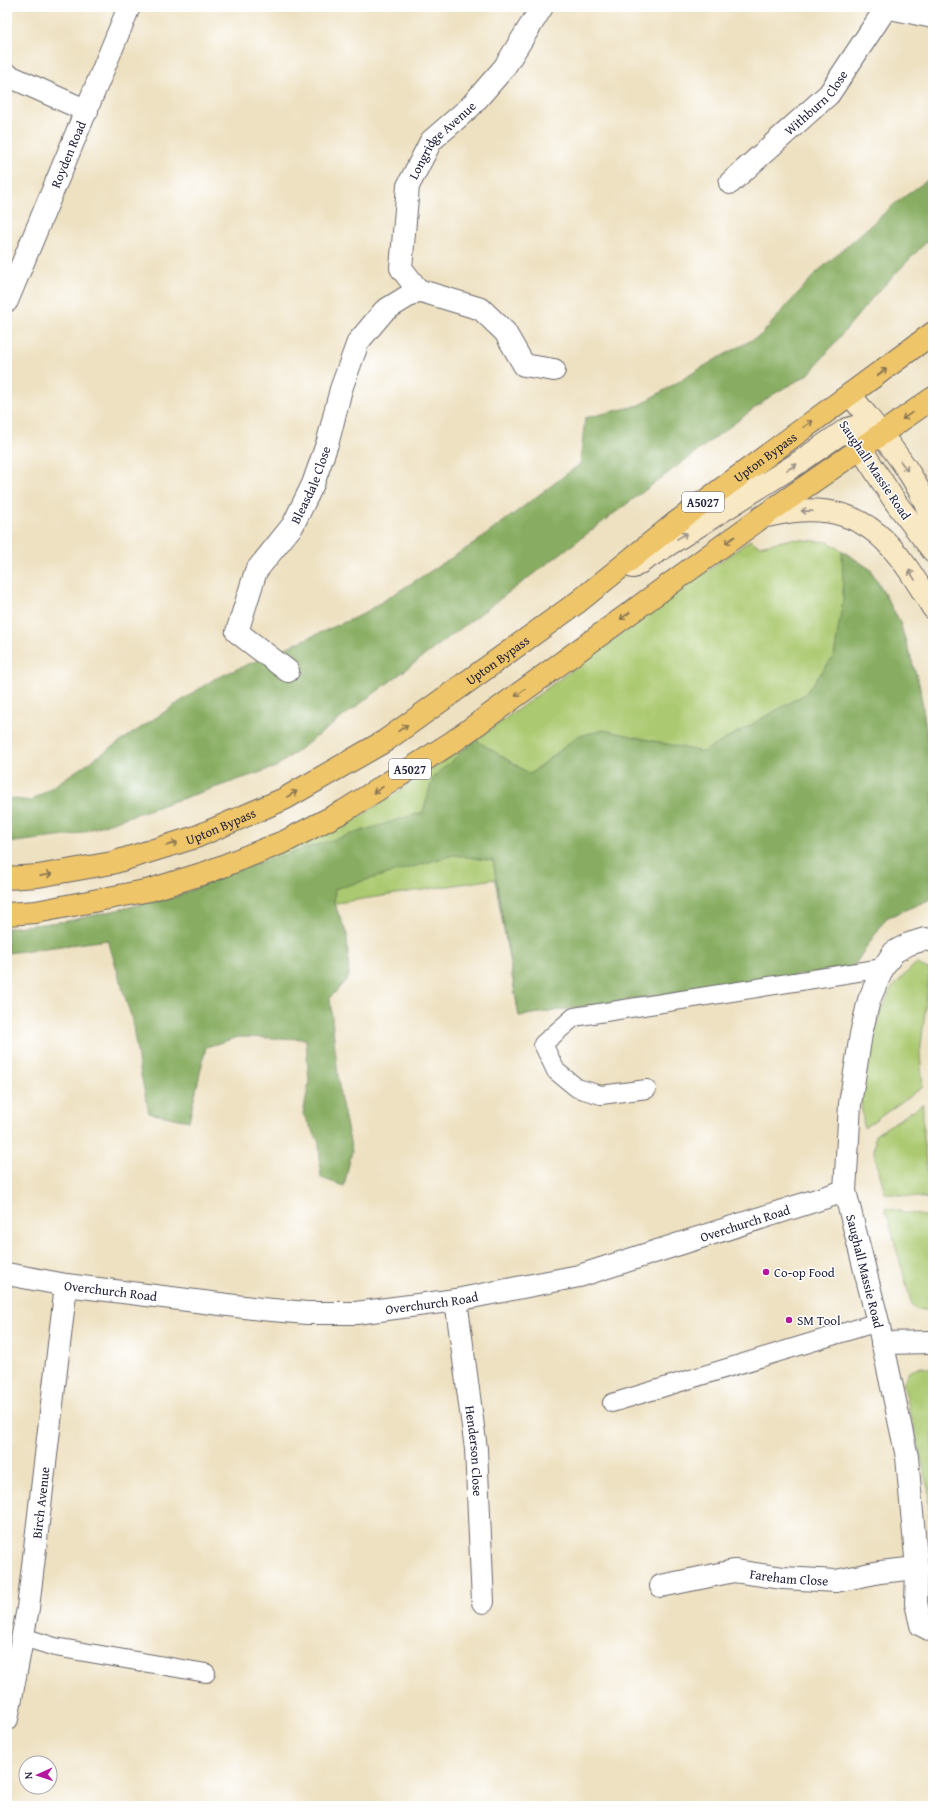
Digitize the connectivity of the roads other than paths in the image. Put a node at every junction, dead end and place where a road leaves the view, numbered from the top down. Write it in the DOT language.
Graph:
graph roads {
  1 [pos="130,7"];
  2 [pos="542,7"];
  3 [pos="885,7"];
  4 [pos="933,17"];
  5 [pos="7,75"];
  6 [pos="87,111"];
  7 [pos="730,183"];
  8 [pos="418,290"];
  9 [pos="7,301"];
  10 [pos="933,333"];
  11 [pos="554,370"];
  12 [pos="850,394"];
  13 [pos="933,398"];
  14 [pos="832,407"];
  15 [pos="847,429"];
  16 [pos="880,434"];
  17 [pos="860,448"];
  18 [pos="762,517"];
  19 [pos="933,524"];
  20 [pos="933,551"];
  21 [pos="578,602"];
  22 [pos="933,608"];
  23 [pos="288,670"];
  24 [pos="7,878"];
  25 [pos="7,914"];
  26 [pos="933,941"];
  27 [pos="883,968"];
  28 [pos="647,1089"];
  29 [pos="845,1191"];
  30 [pos="7,1274"];
  31 [pos="66,1285"];
  32 [pos="456,1300"];
  33 [pos="880,1333"];
  34 [pos="933,1342"];
  35 [pos="612,1403"];
  36 [pos="917,1568"];
  37 [pos="661,1586"];
  38 [pos="483,1602"];
  39 [pos="933,1630"];
  40 [pos="23,1637"];
  41 [pos="206,1673"];
  42 [pos="7,1719"];
  1 -- 6 [label="street, Royden Road"];
  2 -- 8 [label="street, Longridge Avenue"];
  3 -- 4 [label="street"];
  3 -- 7 [label="street, Withburn Close"];
  5 -- 6 [label="street"];
  6 -- 9 [label="street, Royden Road"];
  8 -- 11 [label="street"];
  8 -- 23 [label="street, Bleasdale Close"];
  12 -- 10 [label="main road, Upton Bypass / A5027, one-way"];
  12 -- 14 [label="main road, Upton Bypass / A5027"];
  12 -- 16 [label="main road, Saughall Massie Road"];
  13 -- 16 [label="main road, A5027, one-way"];
  14 -- 15 [label="main road, Saughall Massie Road"];
  21 -- 14 [label="main road, Upton Bypass / A5027, one-way"];
  15 -- 16 [label="main road"];
  15 -- 17 [label="main road, Saughall Massie Road"];
  21 -- 15 [label="main road, one-way"];
  16 -- 17 [label="main road, A5027"];
  16 -- 19 [label="main road, Saughall Massie Road, one-way"];
  17 -- 18 [label="main road, A5027"];
  17 -- 20 [label="main road, Saughall Massie Road"];
  22 -- 18 [label="main road, one-way"];
  18 -- 25 [label="main road, A5027, one-way"];
  24 -- 21 [label="main road, Upton Bypass / A5027, one-way"];
  26 -- 27 [label="street, Saughall Massie Road"];
  27 -- 28 [label="lane"];
  27 -- 29 [label="street, Saughall Massie Road"];
  29 -- 32 [label="street, Overchurch Road"];
  29 -- 33 [label="street, Saughall Massie Road"];
  30 -- 31 [label="street, Overchurch Road"];
  31 -- 32 [label="street, Overchurch Road"];
  31 -- 40 [label="street, Birch Avenue"];
  32 -- 38 [label="street, Henderson Close"];
  33 -- 34 [label="street"];
  33 -- 35 [label="lane"];
  33 -- 36 [label="street, Saughall Massie Road"];
  36 -- 37 [label="street, Fareham Close"];
  36 -- 39 [label="street, Saughall Massie Road"];
  40 -- 41 [label="lane"];
  40 -- 42 [label="street, Birch Avenue"];
}
